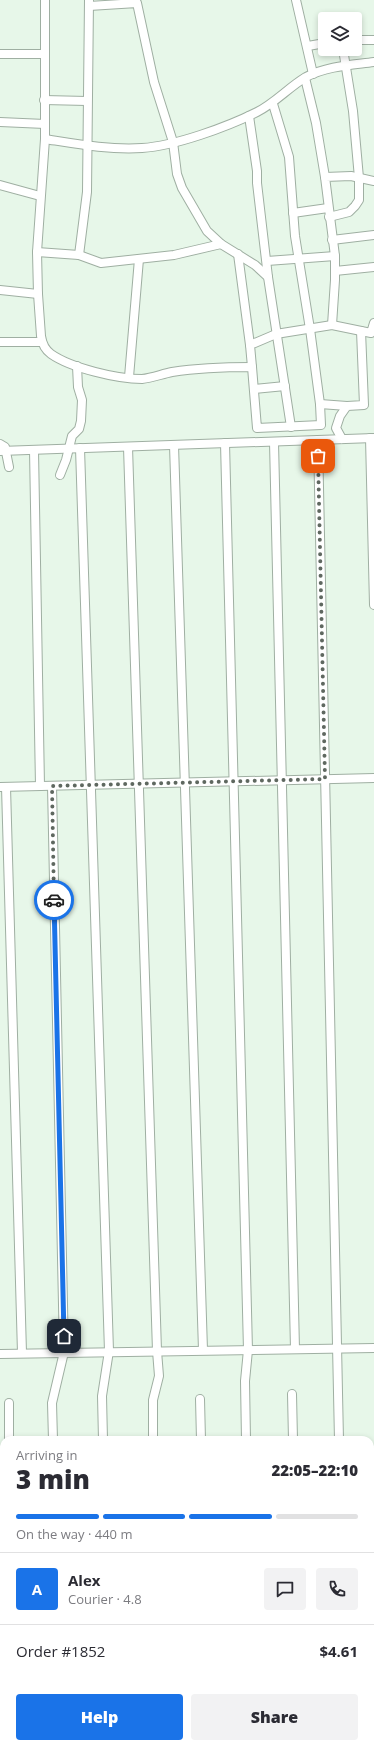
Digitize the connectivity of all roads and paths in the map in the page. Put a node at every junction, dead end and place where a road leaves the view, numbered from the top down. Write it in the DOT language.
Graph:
graph roads {
  1 [pos="44,0"];
  2 [pos="296,0"];
  3 [pos="89,3"];
  4 [pos="362,40"];
  5 [pos="374,40"];
  6 [pos="318,44"];
  7 [pos="308,46"];
  8 [pos="0,54"];
  9 [pos="44,54"];
  10 [pos="344,56"];
  11 [pos="374,62"];
  12 [pos="346,65"];
  13 [pos="314,74"];
  14 [pos="305,78"];
  15 [pos="44,100"];
  16 [pos="87,100"];
  17 [pos="273,104"];
  18 [pos="249,116"];
  19 [pos="0,122"];
  20 [pos="45,124"];
  21 [pos="45,139"];
  22 [pos="173,142"];
  23 [pos="87,145"];
  24 [pos="325,177"];
  25 [pos="359,178"];
  26 [pos="374,181"];
  27 [pos="0,185"];
  28 [pos="40,196"];
  29 [pos="328,208"];
  30 [pos="293,213"];
  31 [pos="329,217"];
  32 [pos="374,235"];
  33 [pos="332,240"];
  34 [pos="221,244"];
  35 [pos="37,252"];
  36 [pos="238,254"];
  37 [pos="79,255"];
  38 [pos="334,256"];
  39 [pos="139,259"];
  40 [pos="299,260"];
  41 [pos="267,261"];
  42 [pos="374,267"];
  43 [pos="335,271"];
  44 [pos="268,277"];
  45 [pos="0,290"];
  46 [pos="38,294"];
  47 [pos="374,324"];
  48 [pos="332,325"];
  49 [pos="310,329"];
  50 [pos="361,331"];
  51 [pos="276,334"];
  52 [pos="0,342"];
  53 [pos="42,342"];
  54 [pos="250,346"];
  55 [pos="77,366"];
  56 [pos="252,367"];
  57 [pos="129,377"];
  58 [pos="285,386"];
  59 [pos="254,388"];
  60 [pos="320,404"];
  61 [pos="348,406"];
  62 [pos="291,427"];
  63 [pos="372,438"];
  64 [pos="318,440"];
  65 [pos="342,440"];
  66 [pos="274,442"];
  67 [pos="0,444"];
  68 [pos="225,444"];
  69 [pos="174,445"];
  70 [pos="128,447"];
  71 [pos="80,448"];
  72 [pos="69,449"];
  73 [pos="34,450"];
  74 [pos="3,451"];
  75 [pos="9,467"];
  76 [pos="60,475"];
  77 [pos="374,605"];
  78 [pos="374,778"];
  79 [pos="325,779"];
  80 [pos="282,781"];
  81 [pos="233,782"];
  82 [pos="185,783"];
  83 [pos="139,784"];
  84 [pos="91,785"];
  85 [pos="40,786"];
  86 [pos="52,786"];
  87 [pos="3,787"];
  88 [pos="336,1348"];
  89 [pos="374,1348"];
  90 [pos="295,1349"];
  91 [pos="203,1350"];
  92 [pos="248,1350"];
  93 [pos="109,1351"];
  94 [pos="156,1351"];
  95 [pos="64,1352"];
  96 [pos="22,1353"];
  97 [pos="0,1354"];
  98 [pos="292,1394"];
  99 [pos="200,1399"];
  100 [pos="9,1403"];
  101 [pos="10,1436"];
  102 [pos="53,1436"];
  103 [pos="103,1436"];
  104 [pos="153,1436"];
  105 [pos="201,1436"];
  106 [pos="246,1436"];
  107 [pos="293,1436"];
  108 [pos="339,1436"];
  1 -- 9 [label="street"];
  2 -- 7 [label="street"];
  3 -- 16 [label="street"];
  3 -- 22 [label="street"];
  4 -- 5 [label="street"];
  6 -- 7 [label="street"];
  7 -- 13 [label="street"];
  8 -- 9 [label="street"];
  9 -- 15 [label="street"];
  10 -- 12 [label="street"];
  11 -- 12 [label="street"];
  12 -- 13 [label="street"];
  12 -- 25 [label="street"];
  13 -- 14 [label="street"];
  14 -- 17 [label="street"];
  14 -- 24 [label="street"];
  15 -- 16 [label="street"];
  15 -- 20 [label="street"];
  16 -- 23 [label="street"];
  17 -- 18 [label="street"];
  17 -- 30 [label="street"];
  18 -- 22 [label="street"];
  18 -- 41 [label="street"];
  19 -- 20 [label="street"];
  20 -- 21 [label="street"];
  21 -- 23 [label="street"];
  21 -- 28 [label="street"];
  22 -- 23 [label="street"];
  22 -- 34 [label="street"];
  23 -- 37 [label="street"];
  24 -- 25 [label="street"];
  24 -- 29 [label="street"];
  25 -- 26 [label="street"];
  25 -- 31 [label="street"];
  27 -- 28 [label="street"];
  28 -- 35 [label="street"];
  29 -- 30 [label="street"];
  29 -- 31 [label="street"];
  30 -- 40 [label="street"];
  31 -- 33 [label="street"];
  32 -- 33 [label="street"];
  33 -- 38 [label="street"];
  34 -- 36 [label="street"];
  34 -- 39 [label="street"];
  35 -- 37 [label="street"];
  35 -- 46 [label="street"];
  36 -- 44 [label="street"];
  36 -- 54 [label="street"];
  37 -- 39 [label="street"];
  38 -- 40 [label="street"];
  38 -- 43 [label="street"];
  39 -- 57 [label="street"];
  40 -- 41 [label="street"];
  40 -- 49 [label="street"];
  41 -- 44 [label="street"];
  42 -- 43 [label="street"];
  43 -- 48 [label="street"];
  44 -- 51 [label="street"];
  45 -- 46 [label="street"];
  46 -- 53 [label="street"];
  47 -- 50 [label="street"];
  48 -- 49 [label="street"];
  48 -- 50 [label="street"];
  49 -- 51 [label="street"];
  49 -- 60 [label="street"];
  50 -- 61 [label="street"];
  51 -- 54 [label="street"];
  51 -- 58 [label="street"];
  52 -- 53 [label="street"];
  53 -- 55 [label="street"];
  54 -- 56 [label="street"];
  55 -- 57 [label="street"];
  55 -- 72 [label="street"];
  56 -- 57 [label="street"];
  56 -- 59 [label="street"];
  58 -- 59 [label="street"];
  58 -- 62 [label="street"];
  59 -- 62 [label="street"];
  60 -- 61 [label="street"];
  60 -- 62 [label="street"];
  61 -- 65 [label="street"];
  63 -- 65 [label="street"];
  63 -- 77 [label="street"];
  64 -- 65 [label="street"];
  64 -- 66 [label="street"];
  64 -- 79 [label="street"];
  66 -- 68 [label="street"];
  66 -- 80 [label="street"];
  67 -- 74 [label="street"];
  68 -- 69 [label="street"];
  68 -- 81 [label="street"];
  69 -- 70 [label="street"];
  69 -- 82 [label="street"];
  70 -- 71 [label="street"];
  70 -- 83 [label="street"];
  71 -- 72 [label="street"];
  71 -- 84 [label="street"];
  72 -- 73 [label="street"];
  72 -- 76 [label="street"];
  73 -- 74 [label="street"];
  73 -- 85 [label="street"];
  74 -- 75 [label="street"];
  78 -- 79 [label="street"];
  79 -- 80 [label="street"];
  79 -- 88 [label="street"];
  80 -- 81 [label="street"];
  80 -- 90 [label="street"];
  81 -- 82 [label="street"];
  81 -- 92 [label="street"];
  82 -- 83 [label="street"];
  82 -- 91 [label="street"];
  83 -- 84 [label="street"];
  83 -- 94 [label="street"];
  84 -- 86 [label="street"];
  84 -- 93 [label="street"];
  85 -- 86 [label="street"];
  85 -- 87 [label="street"];
  86 -- 95 [label="street"];
  87 -- 96 [label="street"];
  88 -- 89 [label="street"];
  88 -- 90 [label="street"];
  88 -- 108 [label="street"];
  90 -- 92 [label="street"];
  91 -- 92 [label="street"];
  91 -- 94 [label="street"];
  92 -- 106 [label="street"];
  93 -- 94 [label="street"];
  93 -- 95 [label="street"];
  93 -- 103 [label="street"];
  94 -- 104 [label="street"];
  95 -- 96 [label="street"];
  95 -- 102 [label="street"];
  96 -- 97 [label="street"];
  98 -- 107 [label="street"];
  99 -- 105 [label="street"];
  100 -- 101 [label="street"];
}
